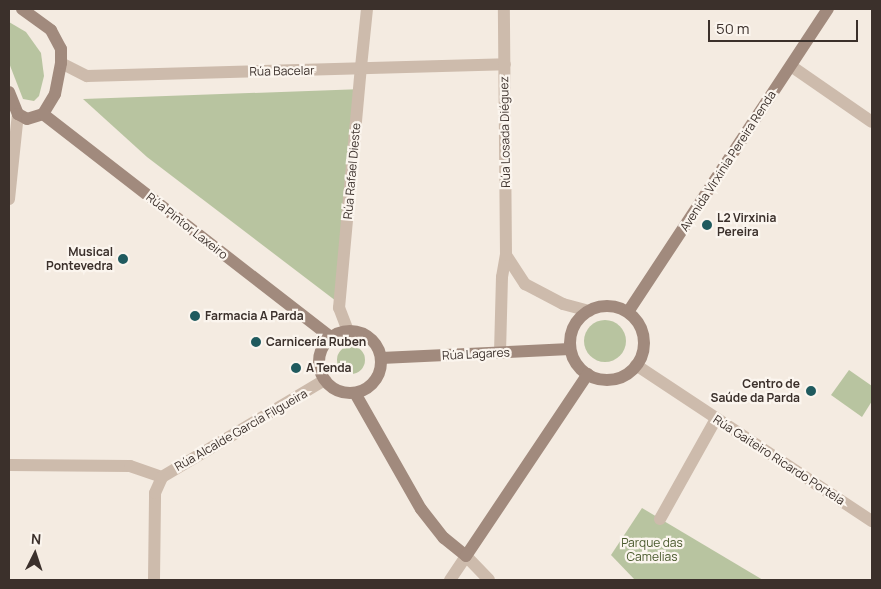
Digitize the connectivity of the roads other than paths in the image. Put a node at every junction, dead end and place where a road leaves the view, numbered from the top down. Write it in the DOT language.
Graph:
graph roads {
  1 [pos="22,9"];
  2 [pos="367,9"];
  3 [pos="504,9"];
  4 [pos="828,9"];
  5 [pos="61,63"];
  6 [pos="504,64"];
  7 [pos="790,66"];
  8 [pos="361,67"];
  9 [pos="9,92"];
  10 [pos="18,114"];
  11 [pos="43,114"];
  12 [pos="872,122"];
  13 [pos="9,199"];
  14 [pos="506,255"];
  15 [pos="589,311"];
  16 [pos="628,312"];
  17 [pos="348,331"];
  18 [pos="331,337"];
  19 [pos="570,349"];
  20 [pos="500,353"];
  21 [pos="381,358"];
  22 [pos="636,366"];
  23 [pos="588,374"];
  24 [pos="325,380"];
  25 [pos="355,393"];
  26 [pos="716,419"];
  27 [pos="9,465"];
  28 [pos="162,477"];
  29 [pos="660,519"];
  30 [pos="872,521"];
  31 [pos="466,556"];
  32 [pos="154,580"];
  33 [pos="450,580"];
  34 [pos="489,580"];
  1 -- 5 [label="main road"];
  2 -- 8 [label="street, Rúa Rafael Dieste"];
  3 -- 6 [label="street, Rúa Losada Diéguez"];
  4 -- 7 [label="main road, Avenida Virxinia Pereira Renda"];
  5 -- 8 [label="street, Rúa Bacelar"];
  5 -- 11 [label="main road"];
  6 -- 8 [label="street, Rúa Bacelar"];
  6 -- 14 [label="street, Rúa Losada Diéguez"];
  7 -- 12 [label="street"];
  7 -- 16 [label="main road, Avenida Virxinia Pereira Renda"];
  8 -- 17 [label="street, Rúa Rafael Dieste"];
  9 -- 10 [label="main road"];
  10 -- 11 [label="main road"];
  10 -- 13 [label="street"];
  11 -- 18 [label="main road, Rúa Pintor Laxeiro"];
  14 -- 15 [label="street"];
  14 -- 20 [label="street, Rúa Losada Diéguez"];
  15 -- 16 [label="main road"];
  15 -- 19 [label="main road"];
  16 -- 22 [label="main road"];
  17 -- 18 [label="main road"];
  17 -- 21 [label="main road"];
  18 -- 24 [label="main road"];
  19 -- 20 [label="main road, Rúa Lagares"];
  19 -- 23 [label="main road"];
  20 -- 21 [label="main road, Rúa Lagares"];
  21 -- 25 [label="main road"];
  22 -- 23 [label="main road"];
  22 -- 26 [label="street, Rúa Gaiteiro Ricardo Portela"];
  23 -- 31 [label="main road"];
  24 -- 25 [label="main road"];
  24 -- 28 [label="street, Rúa Alcalde García Filgueira"];
  25 -- 31 [label="main road"];
  26 -- 29 [label="street"];
  26 -- 30 [label="street, Rúa Gaiteiro Ricardo Portela"];
  27 -- 28 [label="street, Rúa Alcalde García Filgueira"];
  28 -- 32 [label="street"];
  31 -- 33 [label="street"];
  31 -- 34 [label="street"];
}
